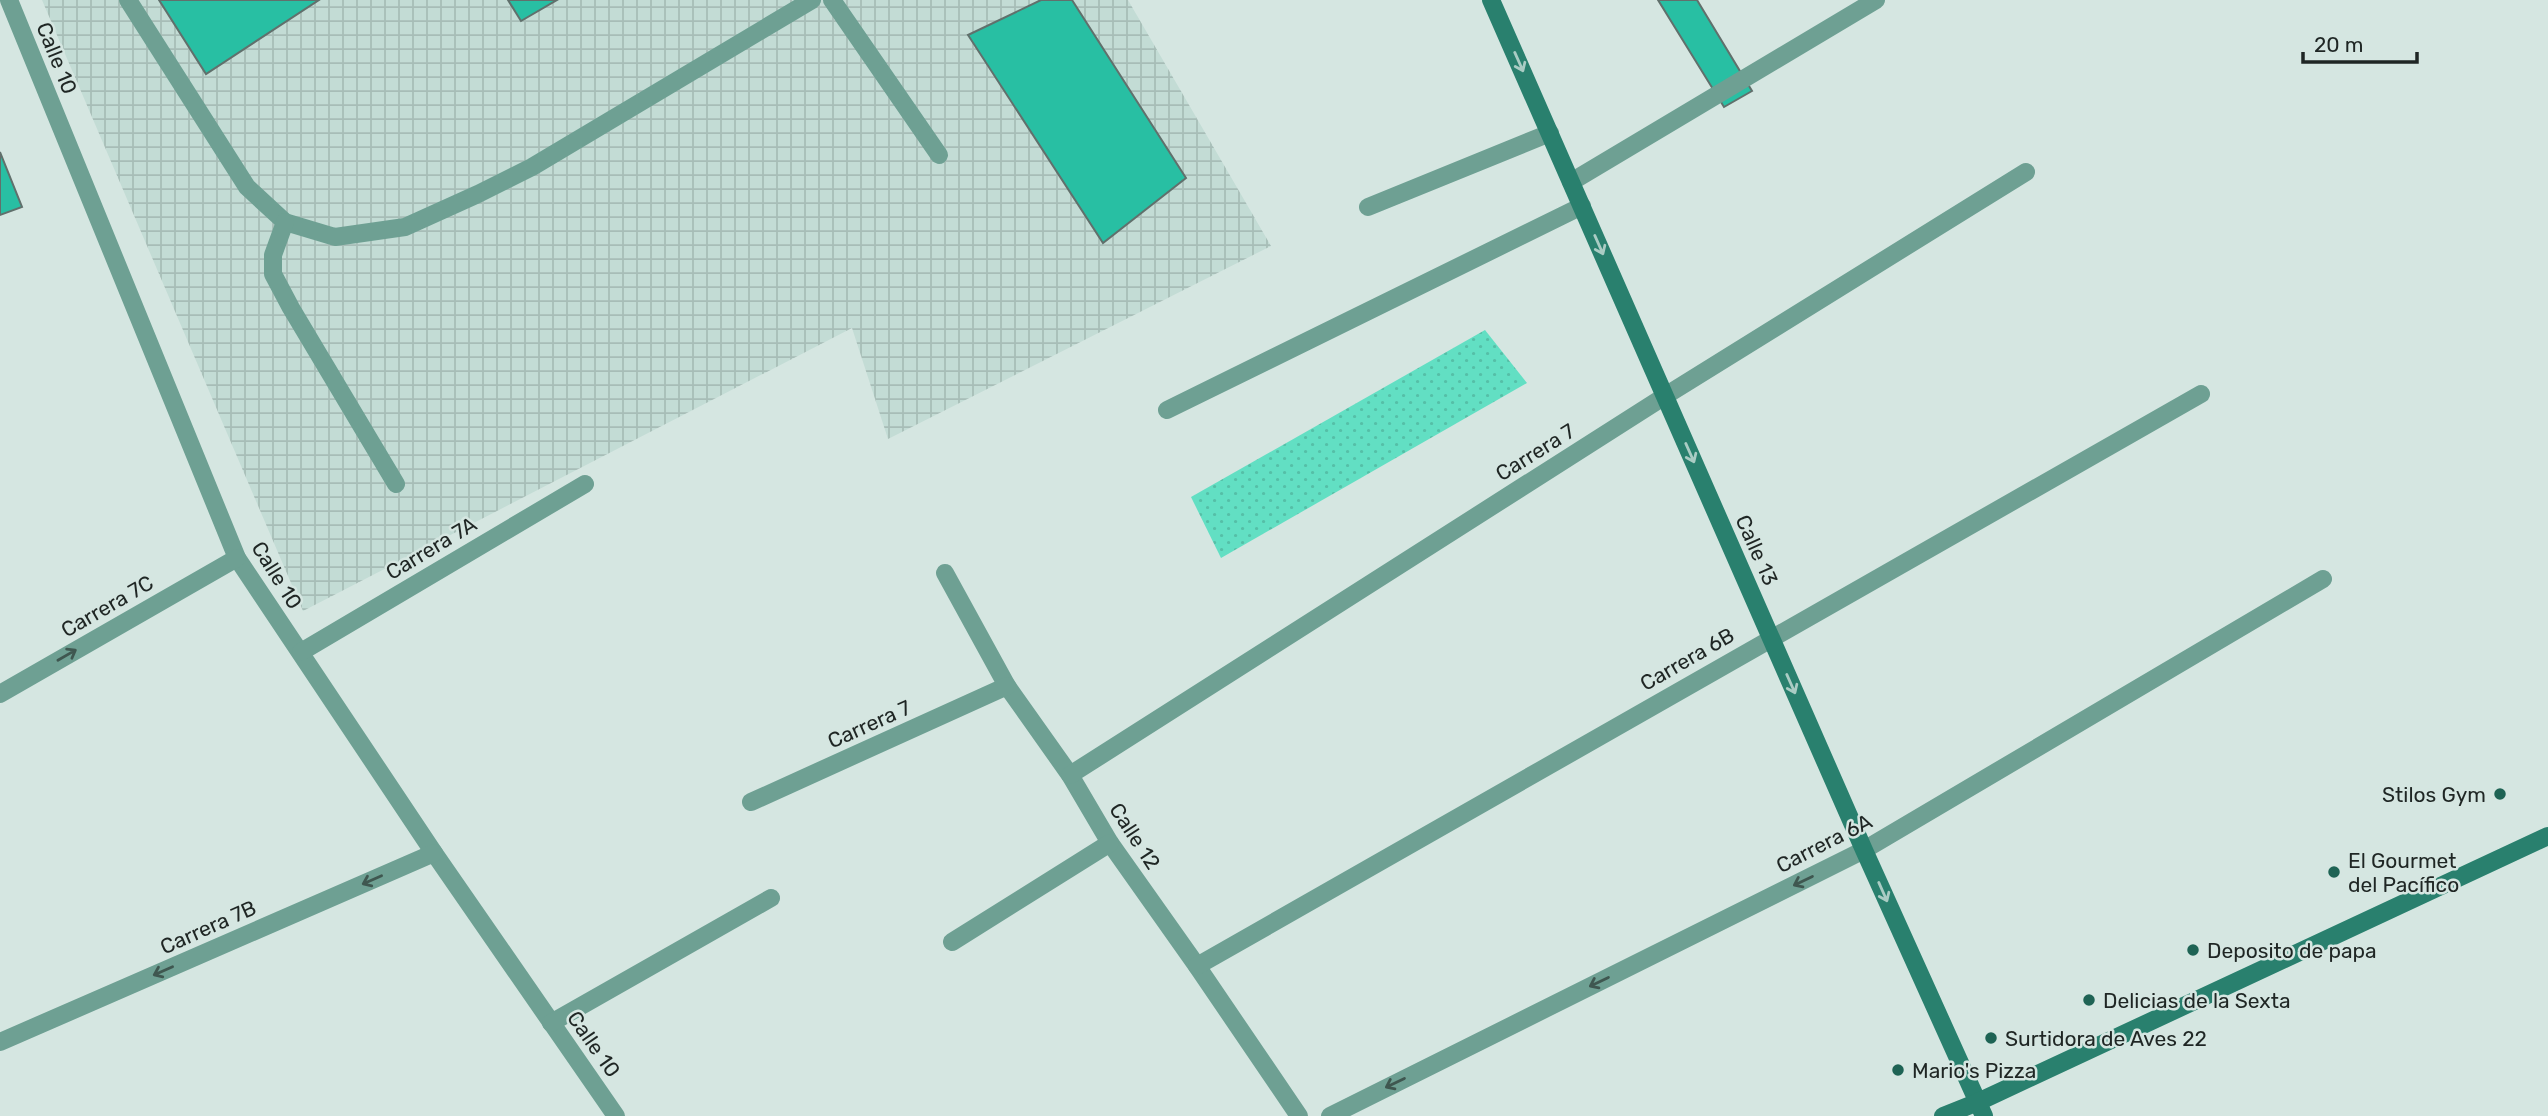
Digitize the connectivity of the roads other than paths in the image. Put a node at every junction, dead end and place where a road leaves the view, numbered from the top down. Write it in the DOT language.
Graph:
graph roads {
  1 [pos="9,0"];
  2 [pos="128,0"];
  3 [pos="812,0"];
  4 [pos="832,0"];
  5 [pos="1491,0"];
  6 [pos="1876,0"];
  7 [pos="1550,133"];
  8 [pos="939,155"];
  9 [pos="2026,172"];
  10 [pos="1571,182"];
  11 [pos="1582,206"];
  12 [pos="1368,207"];
  13 [pos="285,222"];
  14 [pos="2201,394"];
  15 [pos="1665,396"];
  16 [pos="1167,410"];
  17 [pos="396,484"];
  18 [pos="585,484"];
  19 [pos="237,558"];
  20 [pos="945,573"];
  21 [pos="2323,579"];
  22 [pos="1771,637"];
  23 [pos="301,652"];
  24 [pos="1007,686"];
  25 [pos="0,694"];
  26 [pos="1070,775"];
  27 [pos="751,802"];
  28 [pos="2548,836"];
  29 [pos="1110,843"];
  30 [pos="1864,850"];
  31 [pos="434,853"];
  32 [pos="771,898"];
  33 [pos="952,942"];
  34 [pos="1197,966"];
  35 [pos="551,1023"];
  36 [pos="0,1042"];
  37 [pos="1981,1109"];
  38 [pos="616,1116"];
  39 [pos="1299,1116"];
  40 [pos="1330,1116"];
  41 [pos="1942,1116"];
  1 -- 19 [label="street, Calle 10"];
  2 -- 13 [label="street"];
  3 -- 13 [label="street"];
  4 -- 8 [label="street"];
  5 -- 7 [label="main road, Calle 13, one-way"];
  6 -- 10 [label="street"];
  7 -- 10 [label="main road, Calle 13"];
  7 -- 12 [label="street"];
  9 -- 15 [label="street, Carrera 7"];
  10 -- 11 [label="main road, Calle 13"];
  11 -- 15 [label="main road, Calle 13, one-way"];
  11 -- 16 [label="street"];
  13 -- 17 [label="street"];
  14 -- 22 [label="street, Carrera 6B"];
  15 -- 22 [label="main road, Calle 13, one-way"];
  15 -- 26 [label="street, Carrera 7"];
  18 -- 23 [label="street, Carrera 7A"];
  19 -- 23 [label="street, Calle 10"];
  25 -- 19 [label="street, Carrera 7C, one-way"];
  20 -- 24 [label="street, Calle 12"];
  21 -- 30 [label="street, Carrera 6A"];
  22 -- 30 [label="main road, Calle 13, one-way"];
  22 -- 34 [label="street, Carrera 6B"];
  23 -- 31 [label="street, Calle 10"];
  24 -- 26 [label="street, Calle 12"];
  24 -- 27 [label="street, Carrera 7"];
  26 -- 29 [label="street, Calle 12"];
  28 -- 37 [label="main road"];
  29 -- 33 [label="street"];
  29 -- 34 [label="street, Calle 12"];
  30 -- 37 [label="main road, Calle 13, one-way"];
  30 -- 40 [label="street, Carrera 6A, one-way"];
  31 -- 35 [label="street, Calle 10"];
  31 -- 36 [label="street, Carrera 7B, one-way"];
  32 -- 35 [label="street"];
  34 -- 39 [label="street, Calle 12"];
  35 -- 38 [label="street, Calle 10"];
  37 -- 41 [label="main road"];
}
